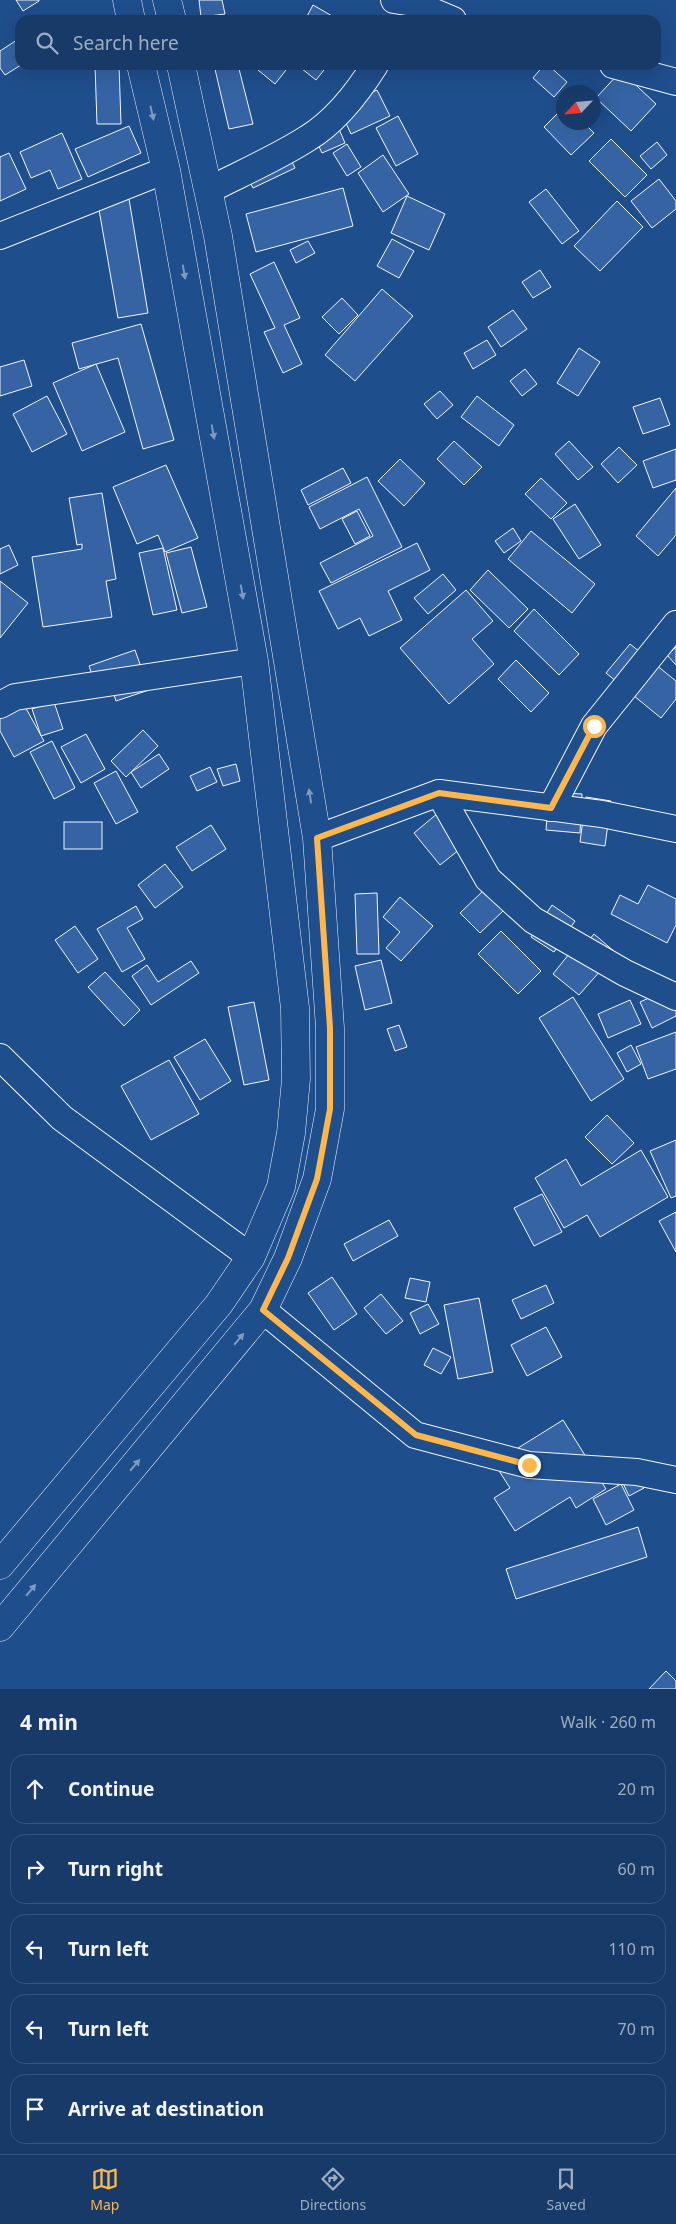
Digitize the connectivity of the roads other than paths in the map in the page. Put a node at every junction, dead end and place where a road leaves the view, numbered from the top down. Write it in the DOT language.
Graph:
graph roads {
  1 [pos="127,0"];
  2 [pos="167,0"];
  3 [pos="403,8"];
  4 [pos="130,15"];
  5 [pos="171,15"];
  6 [pos="432,15"];
  7 [pos="143,70"];
  8 [pos="183,70"];
  9 [pos="372,70"];
  10 [pos="632,70"];
  11 [pos="676,82"];
  12 [pos="166,170"];
  13 [pos="209,190"];
  14 [pos="0,236"];
  15 [pos="676,624"];
  16 [pos="254,661"];
  17 [pos="0,705"];
  18 [pos="439,793"];
  19 [pos="551,808"];
  20 [pos="676,829"];
  21 [pos="317,838"];
  22 [pos="676,997"];
  23 [pos="0,1057"];
  24 [pos="251,1257"];
  25 [pos="263,1310"];
  26 [pos="676,1480"];
  27 [pos="0,1565"];
  28 [pos="0,1627"];
  1 -- 4 [label="street"];
  2 -- 5 [label="street"];
  3 -- 6 [label="street"];
  7 -- 12 [label="street, one-way"];
  8 -- 13 [label="street"];
  9 -- 13 [label="street"];
  10 -- 11 [label="street"];
  12 -- 14 [label="street"];
  12 -- 16 [label="street, one-way"];
  21 -- 13 [label="street, one-way"];
  15 -- 19 [label="street"];
  16 -- 17 [label="street"];
  16 -- 24 [label="street"];
  18 -- 19 [label="street"];
  18 -- 21 [label="street"];
  18 -- 22 [label="street"];
  19 -- 20 [label="street"];
  21 -- 25 [label="street"];
  23 -- 24 [label="street"];
  24 -- 27 [label="street"];
  25 -- 26 [label="street"];
  28 -- 25 [label="street, one-way"];
}
